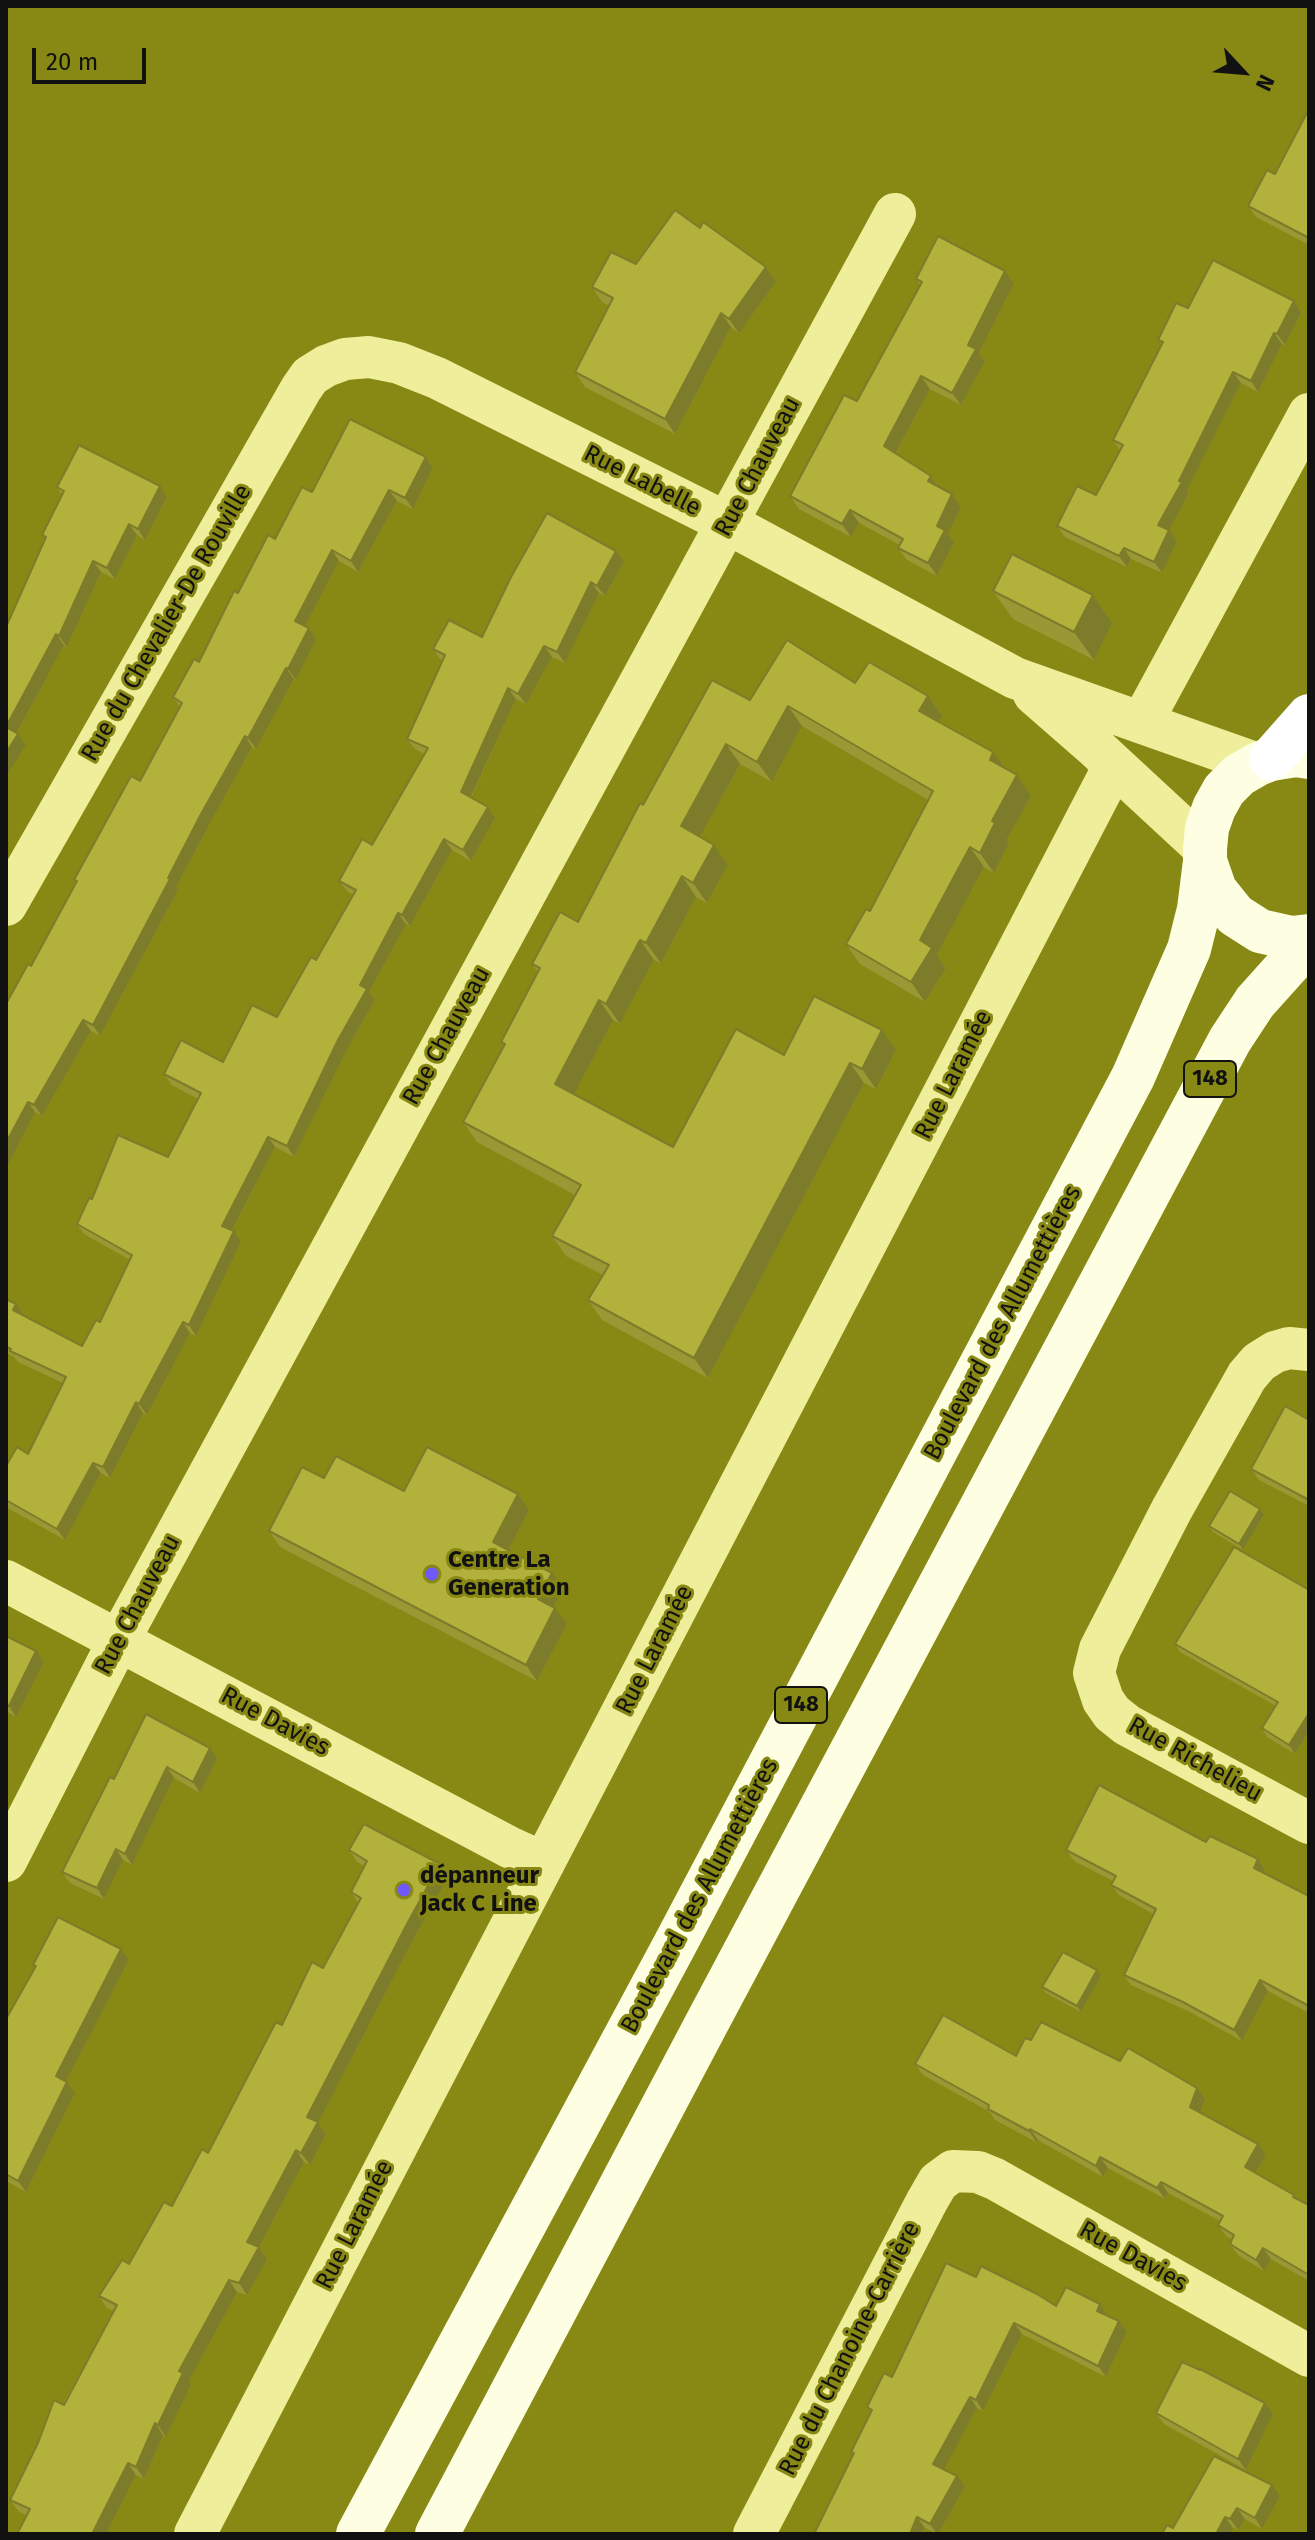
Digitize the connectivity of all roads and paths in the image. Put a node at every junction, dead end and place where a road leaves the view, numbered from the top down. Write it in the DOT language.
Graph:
graph roads {
  1 [pos="895,214"];
  2 [pos="345,359"];
  3 [pos="1309,414"];
  4 [pos="727,523"];
  5 [pos="1015,678"];
  6 [pos="1309,716"];
  7 [pos="1142,722"];
  8 [pos="1279,760"];
  9 [pos="1114,766"];
  10 [pos="1205,855"];
  11 [pos="6,905"];
  12 [pos="1309,936"];
  13 [pos="1309,945"];
  14 [pos="1309,1350"];
  15 [pos="6,1581"];
  16 [pos="119,1640"];
  17 [pos="1309,1823"];
  18 [pos="6,1861"];
  19 [pos="544,1863"];
  20 [pos="953,2171"];
  21 [pos="1309,2356"];
  22 [pos="195,2534"];
  23 [pos="358,2534"];
  24 [pos="437,2534"];
  25 [pos="754,2534"];
  1 -- 4 [label="street, Rue Chauveau"];
  2 -- 4 [label="street, Rue Labelle"];
  2 -- 11 [label="street, Rue du Chevalier-De Rouville"];
  3 -- 7 [label="street"];
  4 -- 5 [label="street, Rue Labelle"];
  4 -- 16 [label="street, Rue Chauveau"];
  5 -- 7 [label="street, Rue Labelle"];
  5 -- 9 [label="street, Rue Labelle"];
  6 -- 8 [label="highway"];
  7 -- 8 [label="street, Rue Labelle"];
  8 -- 10 [label="main road, Boulevard des Allumettières"];
  9 -- 10 [label="street, Rue Labelle"];
  9 -- 19 [label="street, Rue Laramée"];
  10 -- 12 [label="main road"];
  10 -- 23 [label="main road, Boulevard des Allumettières / 148"];
  13 -- 24 [label="main road, 148"];
  14 -- 17 [label="street, Rue Richelieu"];
  15 -- 16 [label="street, Rue Davies"];
  16 -- 18 [label="street, Rue Chauveau"];
  16 -- 19 [label="street, Rue Davies"];
  19 -- 22 [label="street, Rue Laramée"];
  20 -- 21 [label="street, Rue Davies"];
  20 -- 25 [label="street, Rue du Chanoine-Carrière"];
}
